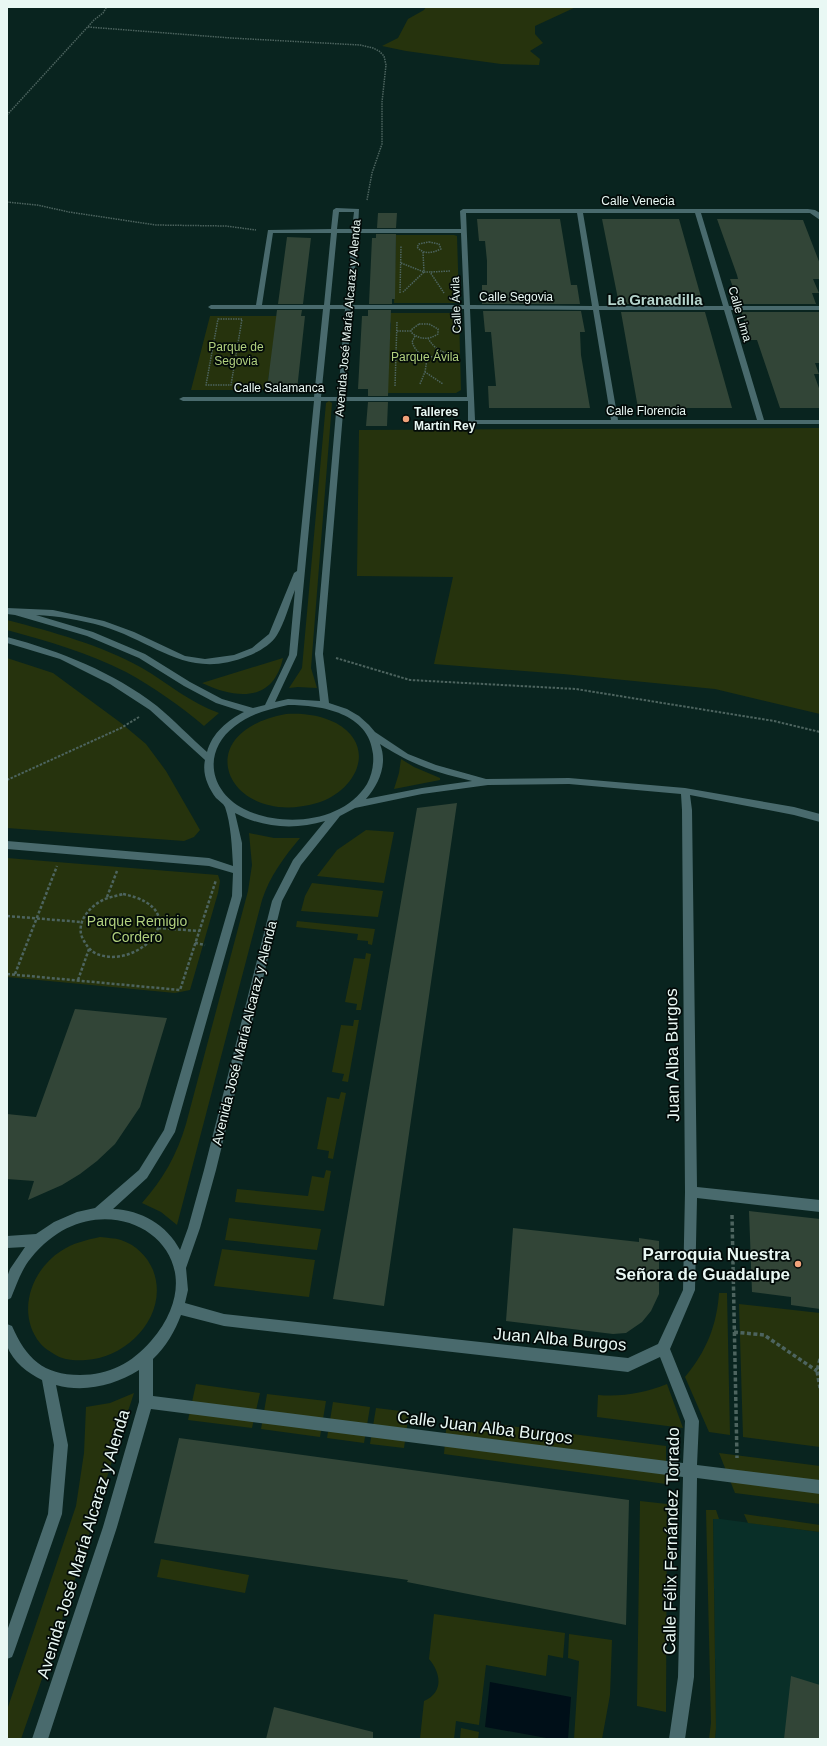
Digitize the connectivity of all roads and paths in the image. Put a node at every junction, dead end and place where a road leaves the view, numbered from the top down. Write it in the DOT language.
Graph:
graph roads {
  1 [pos="105,7"];
  2 [pos="88,28"];
  3 [pos="7,115"];
  4 [pos="7,202"];
  5 [pos="357,210"];
  6 [pos="463,212"];
  7 [pos="580,212"];
  8 [pos="698,212"];
  9 [pos="820,218"];
  10 [pos="270,231"];
  11 [pos="334,231"];
  12 [pos="355,231"];
  13 [pos="464,231"];
  14 [pos="401,243"];
  15 [pos="423,252"];
  16 [pos="401,263"];
  17 [pos="424,272"];
  18 [pos="468,298"];
  19 [pos="211,307"];
  20 [pos="260,307"];
  21 [pos="327,307"];
  22 [pos="349,307"];
  23 [pos="468,308"];
  24 [pos="596,308"];
  25 [pos="727,308"];
  26 [pos="820,308"];
  27 [pos="397,315"];
  28 [pos="397,331"];
  29 [pos="411,331"];
  30 [pos="415,336"];
  31 [pos="428,338"];
  32 [pos="444,353"];
  33 [pos="469,353"];
  34 [pos="427,359"];
  35 [pos="425,372"];
  36 [pos="420,384"];
  37 [pos="231,385"];
  38 [pos="447,386"];
  39 [pos="395,390"];
  40 [pos="183,399"];
  41 [pos="318,399"];
  42 [pos="341,399"];
  43 [pos="471,399"];
  44 [pos="472,422"];
  45 [pos="615,422"];
  46 [pos="761,422"];
  47 [pos="820,422"];
  48 [pos="302,564"];
  49 [pos="11,612"];
  50 [pos="7,640"];
  51 [pos="319,654"];
  52 [pos="325,705"];
  53 [pos="269,706"];
  54 [pos="153,708"];
  55 [pos="252,711"];
  56 [pos="820,732"];
  57 [pos="373,735"];
  58 [pos="209,759"];
  59 [pos="7,780"];
  60 [pos="488,782"];
  61 [pos="685,791"];
  62 [pos="228,805"];
  63 [pos="352,805"];
  64 [pos="336,814"];
  65 [pos="820,818"];
  66 [pos="7,845"];
  67 [pos="65,867"];
  68 [pos="109,871"];
  69 [pos="238,871"];
  70 [pos="117,872"];
  71 [pos="125,872"];
  72 [pos="210,879"];
  73 [pos="107,898"];
  74 [pos="7,916"];
  75 [pos="36,919"];
  76 [pos="81,922"];
  77 [pos="158,928"];
  78 [pos="199,931"];
  79 [pos="89,949"];
  80 [pos="7,974"];
  81 [pos="15,974"];
  82 [pos="78,980"];
  83 [pos="691,1192"];
  84 [pos="732,1196"];
  85 [pos="820,1206"];
  86 [pos="99,1213"];
  87 [pos="37,1240"];
  88 [pos="7,1242"];
  89 [pos="180,1266"];
  90 [pos="7,1294"];
  91 [pos="179,1308"];
  92 [pos="7,1330"];
  93 [pos="734,1332"];
  94 [pos="663,1349"];
  95 [pos="146,1358"];
  96 [pos="820,1359"];
  97 [pos="817,1371"];
  98 [pos="48,1376"];
  99 [pos="820,1388"];
  100 [pos="146,1402"];
  101 [pos="690,1471"];
  102 [pos="737,1477"];
  103 [pos="820,1487"];
  104 [pos="7,1652"];
  105 [pos="40,1739"];
  106 [pos="677,1739"];
  1 -- 2 [label="path"];
  2 -- 3 [label="path"];
  2 -- 5 [label="path"];
  4 -- 10 [label="path"];
  5 -- 11 [label="street, Avenida José María Alcaraz y Alenda"];
  5 -- 12 [label="street, Avenida José María Alcaraz y Alenda"];
  6 -- 7 [label="street, Calle Venecia"];
  6 -- 13 [label="street, Calle Ávila"];
  7 -- 8 [label="street, Calle Venecia"];
  7 -- 24 [label="street"];
  8 -- 9 [label="street, Calle Venecia"];
  8 -- 25 [label="street, Calle Lima"];
  10 -- 11 [label="street"];
  10 -- 20 [label="street"];
  11 -- 12 [label="street"];
  11 -- 21 [label="street, Avenida José María Alcaraz y Alenda"];
  12 -- 13 [label="street"];
  12 -- 22 [label="street, Avenida José María Alcaraz y Alenda"];
  13 -- 18 [label="street, Calle Ávila"];
  14 -- 16 [label="path"];
  15 -- 17 [label="path"];
  16 -- 17 [label="path"];
  16 -- 17 [label="path"];
  17 -- 18 [label="path"];
  18 -- 23 [label="street, Calle Ávila"];
  19 -- 20 [label="street, Calle Segovia"];
  20 -- 21 [label="street, Calle Segovia"];
  21 -- 22 [label="street, Calle Segovia"];
  21 -- 41 [label="street, Avenida José María Alcaraz y Alenda"];
  22 -- 23 [label="street, Calle Segovia"];
  22 -- 42 [label="street, Avenida José María Alcaraz y Alenda"];
  23 -- 24 [label="street, Calle Segovia"];
  23 -- 33 [label="street, Calle Ávila"];
  24 -- 25 [label="street, Calle Segovia"];
  24 -- 45 [label="street"];
  25 -- 26 [label="street, Calle Segovia"];
  25 -- 46 [label="street, Calle Lima"];
  27 -- 28 [label="path"];
  28 -- 29 [label="path"];
  28 -- 39 [label="path"];
  29 -- 30 [label="path"];
  29 -- 31 [label="path"];
  30 -- 31 [label="path"];
  30 -- 34 [label="path"];
  31 -- 32 [label="path"];
  32 -- 33 [label="path"];
  32 -- 34 [label="path"];
  33 -- 43 [label="street, Calle Ávila"];
  34 -- 35 [label="path"];
  35 -- 36 [label="path"];
  35 -- 38 [label="path"];
  37 -- 37 [label="path"];
  40 -- 41 [label="street, Calle Salamanca"];
  41 -- 42 [label="street, Calle Salamanca"];
  41 -- 48 [label="street, Avenida José María Alcaraz y Alenda"];
  42 -- 43 [label="street, Calle Salamanca"];
  42 -- 51 [label="street, Avenida José María Alcaraz y Alenda"];
  43 -- 44 [label="street, Calle Ávila"];
  44 -- 45 [label="street, Calle Florencia"];
  45 -- 46 [label="street, Calle Florencia"];
  46 -- 47 [label="street, Calle Florencia"];
  48 -- 49 [label="street, Avenida José María Alcaraz y Alenda"];
  48 -- 53 [label="street, Avenida José María Alcaraz y Alenda"];
  49 -- 55 [label="street"];
  50 -- 54 [label="street"];
  51 -- 52 [label="street, Avenida José María Alcaraz y Alenda"];
  51 -- 56 [label="path"];
  52 -- 53 [label="street"];
  52 -- 57 [label="street"];
  53 -- 55 [label="street"];
  54 -- 58 [label="street"];
  54 -- 59 [label="path"];
  55 -- 58 [label="street"];
  57 -- 60 [label="street"];
  57 -- 63 [label="street"];
  58 -- 62 [label="street"];
  60 -- 61 [label="street"];
  60 -- 63 [label="street"];
  61 -- 65 [label="street"];
  61 -- 83 [label="street, Juan Alba Burgos"];
  62 -- 64 [label="street"];
  62 -- 69 [label="street"];
  63 -- 64 [label="street"];
  64 -- 89 [label="street, Avenida José María Alcaraz y Alenda"];
  66 -- 69 [label="street"];
  67 -- 75 [label="path"];
  68 -- 70 [label="path"];
  69 -- 86 [label="street"];
  70 -- 71 [label="path"];
  70 -- 73 [label="path"];
  72 -- 78 [label="path"];
  73 -- 76 [label="path"];
  73 -- 77 [label="path"];
  74 -- 75 [label="path"];
  75 -- 76 [label="path"];
  75 -- 81 [label="path"];
  76 -- 79 [label="path"];
  77 -- 78 [label="path"];
  77 -- 79 [label="path"];
  78 -- 82 [label="path"];
  79 -- 82 [label="path"];
  80 -- 81 [label="path"];
  81 -- 82 [label="path"];
  83 -- 84 [label="street"];
  83 -- 94 [label="street, Juan Alba Burgos"];
  84 -- 85 [label="street"];
  84 -- 93 [label="path"];
  86 -- 87 [label="street"];
  86 -- 89 [label="street"];
  87 -- 88 [label="street"];
  87 -- 90 [label="street"];
  89 -- 91 [label="street"];
  91 -- 94 [label="street, Juan Alba Burgos"];
  91 -- 95 [label="street"];
  92 -- 98 [label="street"];
  93 -- 97 [label="path"];
  93 -- 102 [label="path"];
  94 -- 101 [label="street, Calle Félix Fernández Torrado"];
  95 -- 98 [label="street"];
  95 -- 100 [label="street, Avenida José María Alcaraz y Alenda"];
  96 -- 97 [label="path"];
  97 -- 99 [label="path"];
  98 -- 104 [label="street"];
  100 -- 101 [label="street, Calle Juan Alba Burgos"];
  100 -- 105 [label="street, Avenida José María Alcaraz y Alenda"];
  101 -- 102 [label="street, Calle Juan Alba Burgos"];
  101 -- 106 [label="street, Calle Félix Fernández Torrado"];
  102 -- 103 [label="street, Calle Juan Alba Burgos"];
}
